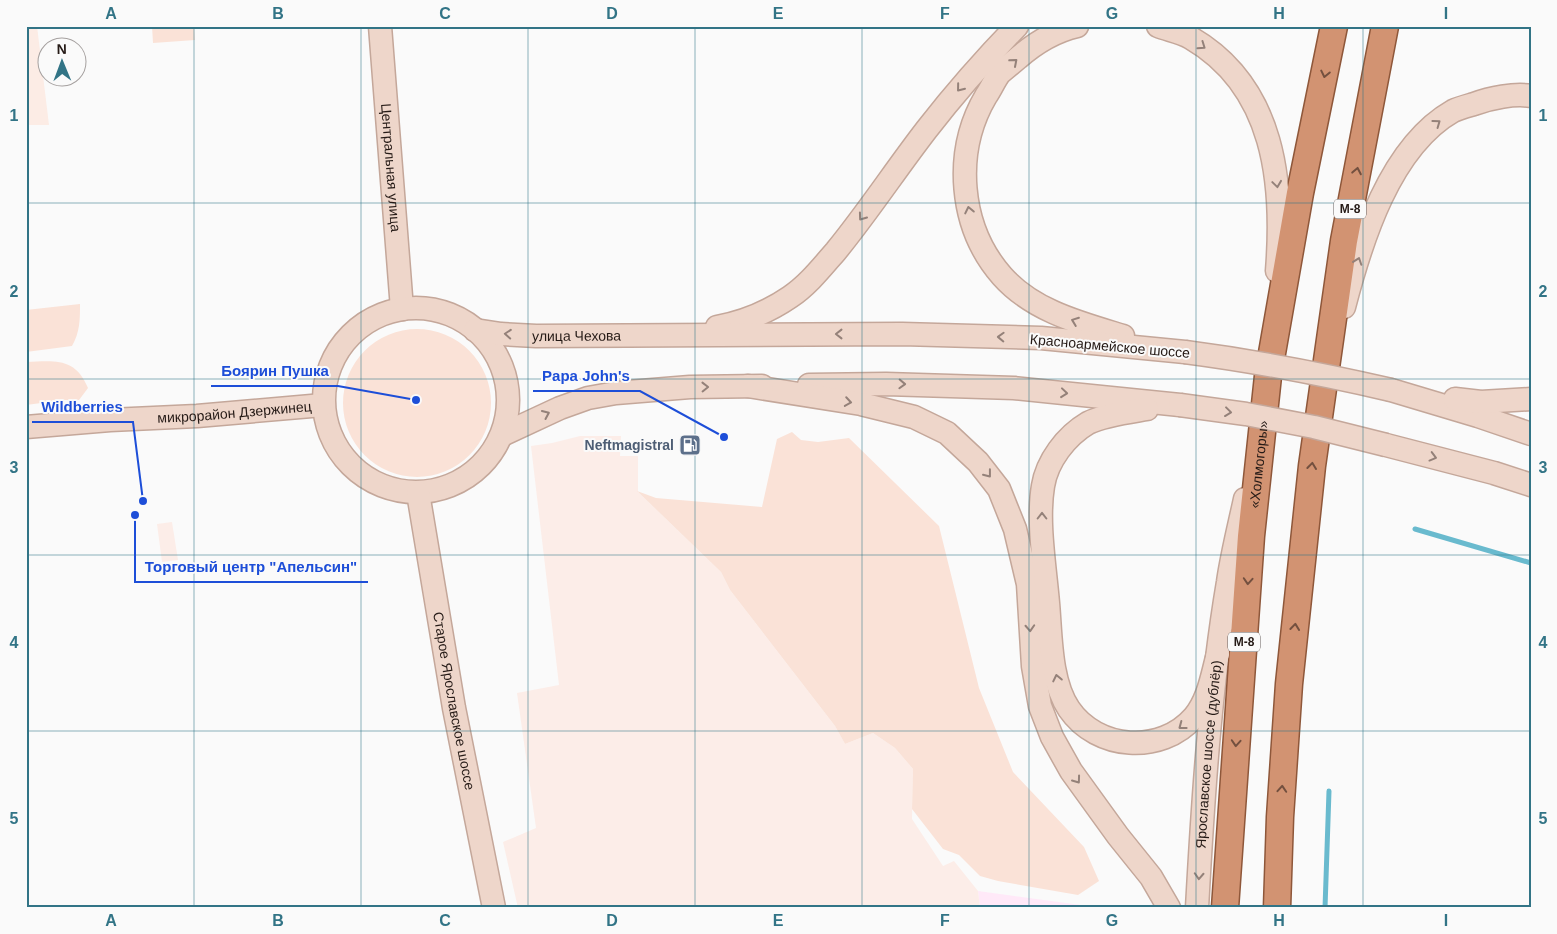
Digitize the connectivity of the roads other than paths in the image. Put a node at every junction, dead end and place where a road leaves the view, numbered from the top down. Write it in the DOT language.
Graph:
graph roads {
  1 [pos="380,26"];
  2 [pos="1017,26"];
  3 [pos="1077,26"];
  4 [pos="1158,26"];
  5 [pos="1334,26"];
  6 [pos="1385,26"];
  7 [pos="1531,96"];
  8 [pos="402,309"];
  9 [pos="475,330"];
  10 [pos="680,335"];
  11 [pos="1178,351"];
  12 [pos="748,386"];
  13 [pos="1267,386"];
  14 [pos="1397,391"];
  15 [pos="1321,392"];
  16 [pos="1531,399"];
  17 [pos="323,405"];
  18 [pos="1180,405"];
  19 [pos="1478,416"];
  20 [pos="26,427"];
  21 [pos="1531,427"];
  22 [pos="1531,434"];
  23 [pos="502,435"];
  24 [pos="1531,486"];
  25 [pos="418,493"];
  26 [pos="1218,654"];
  27 [pos="1280,817"];
  28 [pos="494,908"];
  29 [pos="1169,908"];
  30 [pos="1197,908"];
  31 [pos="1225,908"];
  32 [pos="1277,908"];
  33 [pos="1288,908"];
  1 -- 8 [label="main road, Центральная улица"];
  2 -- 10 [label="main road, one-way"];
  11 -- 3 [label="main road, one-way"];
  4 -- 13 [label="main road, Ярославское шоссе (дублёр), one-way"];
  5 -- 13 [label="highway, «Холмогоры» / М-8, one-way"];
  15 -- 6 [label="highway, М-8, one-way"];
  15 -- 7 [label="main road, one-way"];
  8 -- 9 [label="main road"];
  8 -- 17 [label="main road"];
  10 -- 9 [label="main road, улица Чехова, one-way"];
  9 -- 23 [label="main road"];
  11 -- 10 [label="main road, Красноармейское шоссе, one-way"];
  11 -- 14 [label="main road, Красноармейское шоссе, bridge"];
  12 -- 18 [label="main road, one-way"];
  23 -- 12 [label="main road, one-way"];
  12 -- 29 [label="main road, one-way"];
  13 -- 26 [label="main road, Ярославское шоссе (дублёр)"];
  13 -- 31 [label="highway, «Холмогоры» / М-8, one-way"];
  14 -- 16 [label="main road"];
  14 -- 19 [label="main road, Красноармейское шоссе"];
  27 -- 15 [label="highway, М-8, one-way"];
  17 -- 20 [label="main road, микрорайон Дзержинец"];
  17 -- 25 [label="main road"];
  18 -- 24 [label="main road, one-way, bridge"];
  26 -- 18 [label="main road, one-way"];
  19 -- 21 [label="main road"];
  19 -- 22 [label="main road, Красноармейское шоссе"];
  23 -- 25 [label="main road"];
  25 -- 28 [label="main road, Старое Ярославское шоссе"];
  26 -- 30 [label="main road, Ярославское шоссе (дублёр), one-way"];
  27 -- 32 [label="highway, М-8"];
  27 -- 33 [label="main road"];
}
